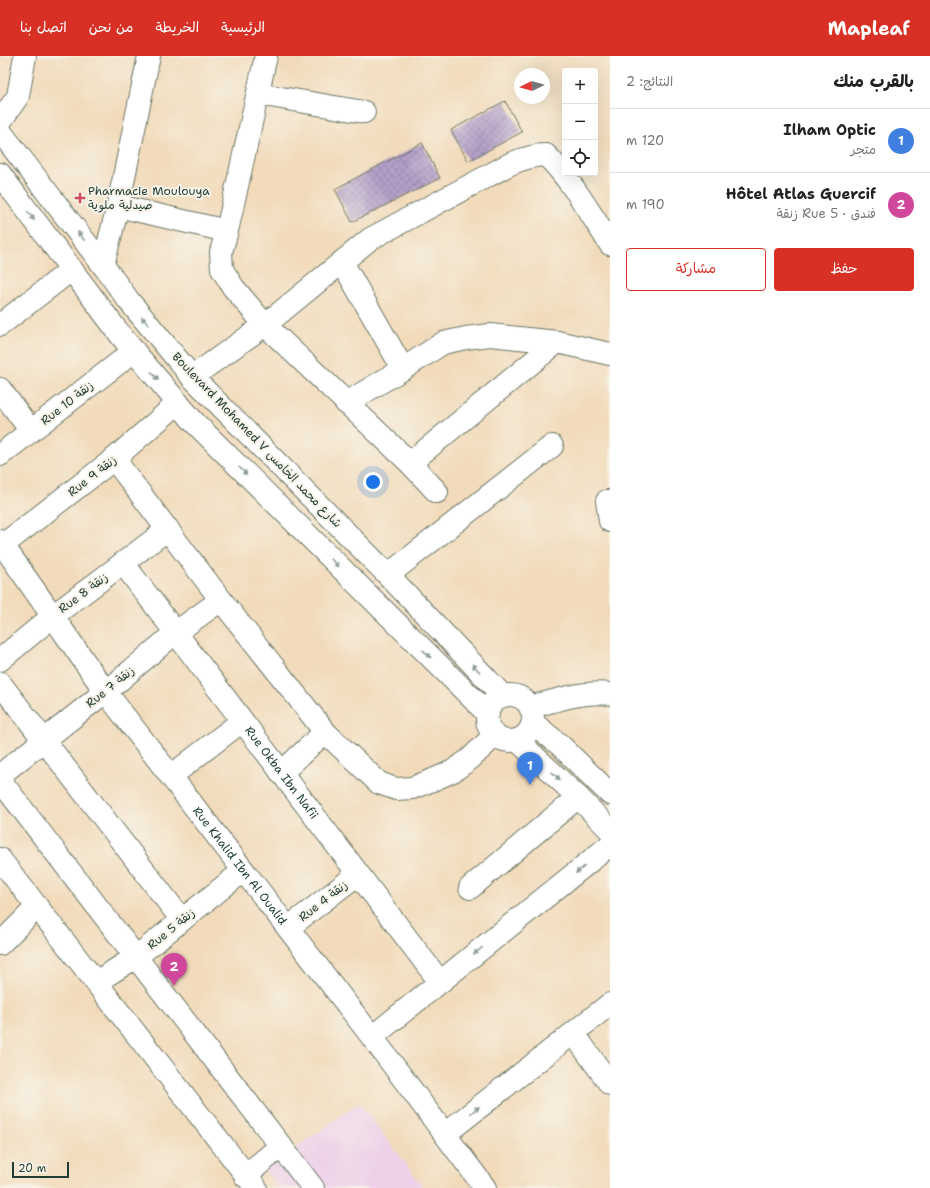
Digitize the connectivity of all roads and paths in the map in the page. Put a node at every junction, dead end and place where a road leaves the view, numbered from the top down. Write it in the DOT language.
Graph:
graph roads {
  1 [pos="25,56"];
  2 [pos="149,56"];
  3 [pos="266,56"];
  4 [pos="258,94"];
  5 [pos="364,112"];
  6 [pos="0,122"];
  7 [pos="0,131"];
  8 [pos="0,174"];
  9 [pos="6,196"];
  10 [pos="118,206"];
  11 [pos="227,231"];
  12 [pos="610,244"];
  13 [pos="342,262"];
  14 [pos="103,265"];
  15 [pos="71,270"];
  16 [pos="266,325"];
  17 [pos="0,326"];
  18 [pos="558,342"];
  19 [pos="134,351"];
  20 [pos="610,354"];
  21 [pos="403,369"];
  22 [pos="192,377"];
  23 [pos="0,389"];
  24 [pos="346,402"];
  25 [pos="178,403"];
  26 [pos="31,431"];
  27 [pos="552,446"];
  28 [pos="0,455"];
  29 [pos="114,459"];
  30 [pos="410,463"];
  31 [pos="437,492"];
  32 [pos="168,529"];
  33 [pos="2,543"];
  34 [pos="123,563"];
  35 [pos="388,575"];
  36 [pos="221,600"];
  37 [pos="53,616"];
  38 [pos="175,633"];
  39 [pos="0,660"];
  40 [pos="0,683"];
  41 [pos="105,691"];
  42 [pos="610,694"];
  43 [pos="503,696"];
  44 [pos="488,714"];
  45 [pos="531,715"];
  46 [pos="242,721"];
  47 [pos="325,732"];
  48 [pos="495,735"];
  49 [pos="44,740"];
  50 [pos="517,740"];
  51 [pos="281,773"];
  52 [pos="0,775"];
  53 [pos="171,776"];
  54 [pos="0,780"];
  55 [pos="610,794"];
  56 [pos="578,797"];
  57 [pos="610,830"];
  58 [pos="610,845"];
  59 [pos="0,859"];
  60 [pos="243,871"];
  61 [pos="358,874"];
  62 [pos="470,888"];
  63 [pos="37,907"];
  64 [pos="182,920"];
  65 [pos="288,928"];
  66 [pos="0,944"];
  67 [pos="136,957"];
  68 [pos="96,982"];
  69 [pos="440,982"];
  70 [pos="610,1004"];
  71 [pos="574,1034"];
  72 [pos="372,1037"];
  73 [pos="610,1083"];
  74 [pos="445,1134"];
  75 [pos="281,1146"];
  76 [pos="250,1182"];
  77 [pos="313,1188"];
  78 [pos="485,1188"];
  1 -- 6 [label="street"];
  2 -- 10 [label="street"];
  3 -- 4 [label="street"];
  4 -- 5 [label="street"];
  4 -- 11 [label="street"];
  14 -- 7 [label="street, Boulevard Mohamed V شارع محمد الخامس, one-way"];
  8 -- 9 [label="street"];
  9 -- 15 [label="street, one-way"];
  10 -- 11 [label="street"];
  10 -- 14 [label="street"];
  11 -- 16 [label="street"];
  12 -- 13 [label="street"];
  13 -- 16 [label="street"];
  13 -- 21 [label="street"];
  22 -- 14 [label="street, Boulevard Mohamed V شارع محمد الخامس, one-way"];
  15 -- 17 [label="street"];
  15 -- 19 [label="street"];
  16 -- 22 [label="street"];
  16 -- 24 [label="street"];
  18 -- 20 [label="street"];
  18 -- 21 [label="street"];
  18 -- 30 [label="street"];
  19 -- 25 [label="street, one-way"];
  19 -- 26 [label="street, Rue 10 زنقة"];
  21 -- 24 [label="street"];
  22 -- 35 [label="street, Boulevard Mohamed V شارع محمد الخامس"];
  23 -- 26 [label="street"];
  24 -- 30 [label="street"];
  25 -- 29 [label="street, Rue 9 زنقة"];
  25 -- 44 [label="street, one-way"];
  26 -- 28 [label="street, Rue 10 زنقة"];
  27 -- 35 [label="street"];
  29 -- 32 [label="street"];
  29 -- 33 [label="street, Rue 9 زنقة"];
  30 -- 31 [label="street"];
  32 -- 34 [label="street, Rue 8 زنقة"];
  32 -- 36 [label="street"];
  33 -- 37 [label="street, Rue Khalid Ibn Al Oualid"];
  34 -- 37 [label="street, Rue 8 زنقة"];
  34 -- 38 [label="street, Rue Okba Ibn Nafii"];
  43 -- 35 [label="street, Boulevard Mohamed V شارع محمد الخامس, one-way"];
  36 -- 38 [label="street, Rue 7 زنقة"];
  36 -- 47 [label="street"];
  37 -- 39 [label="street, Rue 8 زنقة"];
  37 -- 41 [label="street, Rue Khalid Ibn Al Oualid"];
  38 -- 41 [label="street, Rue 7 زنقة"];
  38 -- 46 [label="street, Rue Okba Ibn Nafii"];
  40 -- 49 [label="street"];
  41 -- 49 [label="street, Rue 7 زنقة"];
  41 -- 53 [label="street, Rue Khalid Ibn Al Oualid"];
  42 -- 45 [label="street"];
  43 -- 44 [label="street"];
  43 -- 45 [label="street"];
  44 -- 48 [label="street"];
  45 -- 50 [label="street"];
  45 -- 55 [label="street"];
  46 -- 51 [label="street, Rue Okba Ibn Nafii"];
  46 -- 53 [label="street"];
  47 -- 48 [label="street"];
  47 -- 51 [label="street"];
  48 -- 50 [label="street"];
  49 -- 52 [label="street, Rue 7 زنقة"];
  49 -- 64 [label="street"];
  50 -- 56 [label="street, one-way"];
  51 -- 61 [label="street, Rue Okba Ibn Nafii"];
  53 -- 60 [label="street, Rue Khalid Ibn Al Oualid"];
  54 -- 67 [label="street"];
  56 -- 57 [label="street"];
  56 -- 62 [label="street"];
  58 -- 69 [label="street, one-way"];
  59 -- 63 [label="street"];
  60 -- 64 [label="street, Rue 5 زنقة"];
  60 -- 65 [label="street, Rue Khalid Ibn Al Oualid"];
  61 -- 65 [label="street, Rue 4 زنقة"];
  61 -- 69 [label="street, Rue Okba Ibn Nafii"];
  63 -- 66 [label="street"];
  63 -- 68 [label="street"];
  64 -- 67 [label="street, Rue 5 زنقة"];
  65 -- 72 [label="street, Rue Khalid Ibn Al Oualid"];
  67 -- 68 [label="street, Rue 5 زنقة"];
  67 -- 75 [label="street"];
  68 -- 76 [label="street"];
  69 -- 72 [label="street"];
  70 -- 71 [label="street"];
  71 -- 73 [label="street"];
  74 -- 71 [label="street, one-way"];
  72 -- 74 [label="street, Rue Khalid Ibn Al Oualid"];
  74 -- 78 [label="street, Rue Khalid Ibn Al Oualid"];
  75 -- 76 [label="street"];
  75 -- 77 [label="street"];
}
